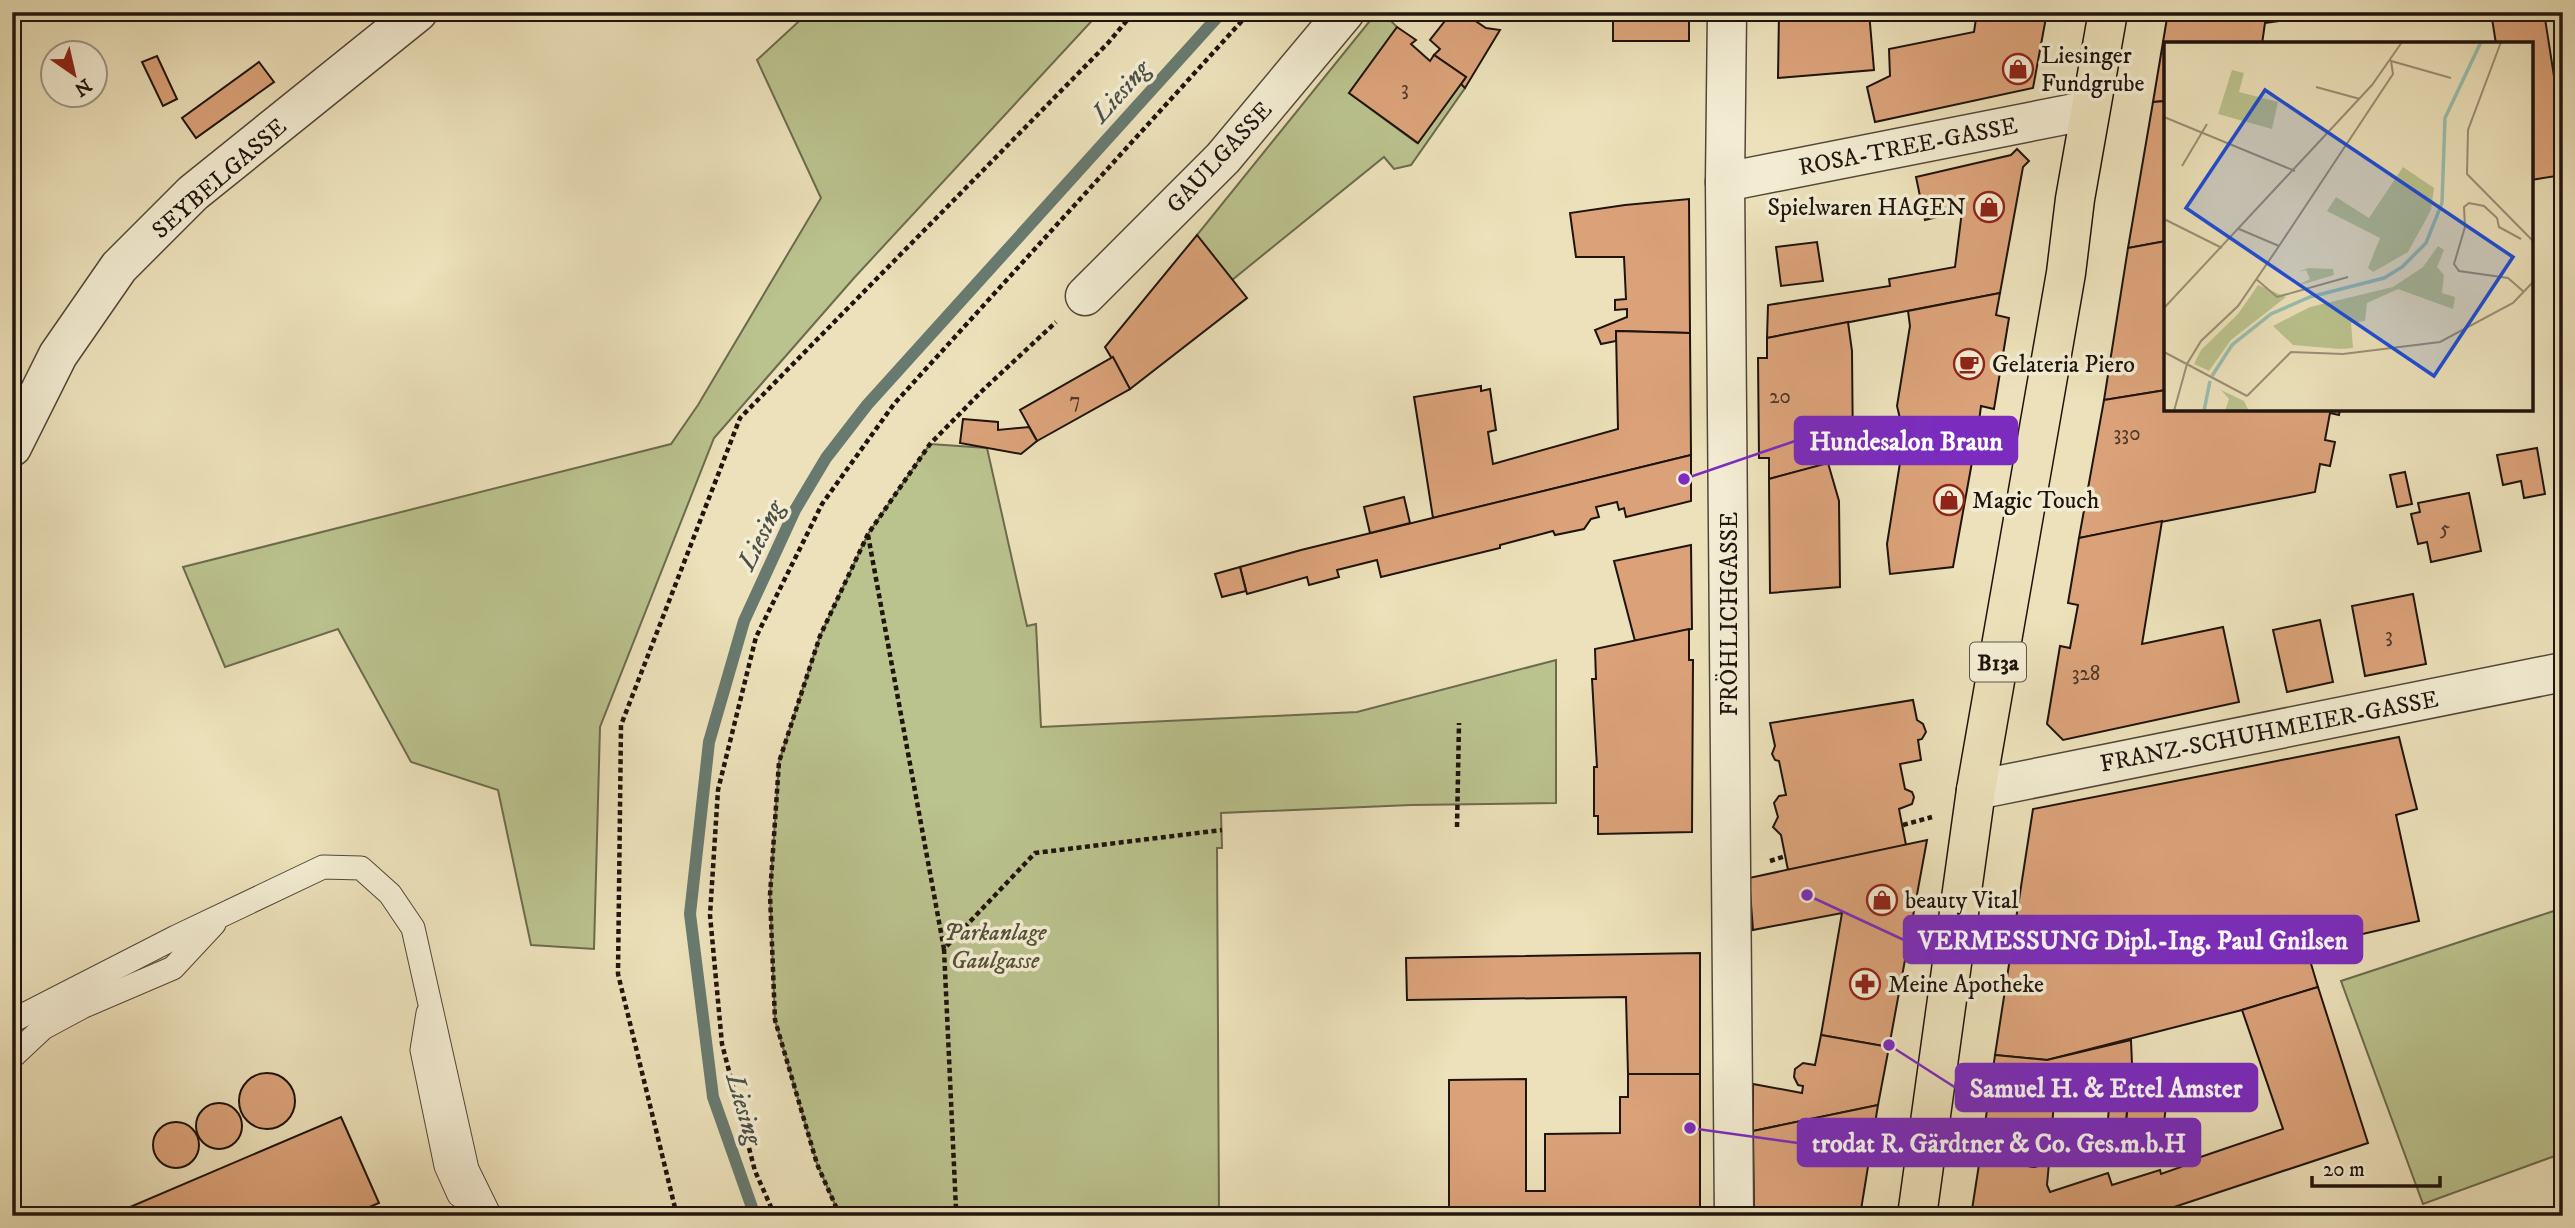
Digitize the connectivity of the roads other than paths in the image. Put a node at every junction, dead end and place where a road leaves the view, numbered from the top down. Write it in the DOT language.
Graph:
graph roads {
  1 [pos="418,12"];
  2 [pos="1345,12"];
  3 [pos="1727,12"];
  4 [pos="2108,12"];
  5 [pos="2090,110"];
  6 [pos="1726,182"];
  7 [pos="1085,296"];
  8 [pos="12,447"];
  9 [pos="2563,672"];
  10 [pos="1976,790"];
  11 [pos="223,915"];
  12 [pos="12,1021"];
  13 [pos="12,1058"];
  14 [pos="488,1213"];
  15 [pos="1734,1216"];
  16 [pos="1917,1216"];
  1 -- 8 [label="street, SEYBELGASSE"];
  2 -- 7 [label="street, GAULGASSE"];
  3 -- 6 [label="street, FRÖHLICHGASSE"];
  4 -- 5 [label="main road, B13a"];
  5 -- 6 [label="street, ROSA-TREE-GASSE"];
  5 -- 10 [label="main road, B13a"];
  6 -- 15 [label="street, FRÖHLICHGASSE"];
  9 -- 10 [label="street, FRANZ-SCHUHMEIER-GASSE"];
  10 -- 16 [label="main road, B13a"];
  11 -- 12 [label="lane"];
  11 -- 13 [label="lane"];
  11 -- 14 [label="lane"];
}
